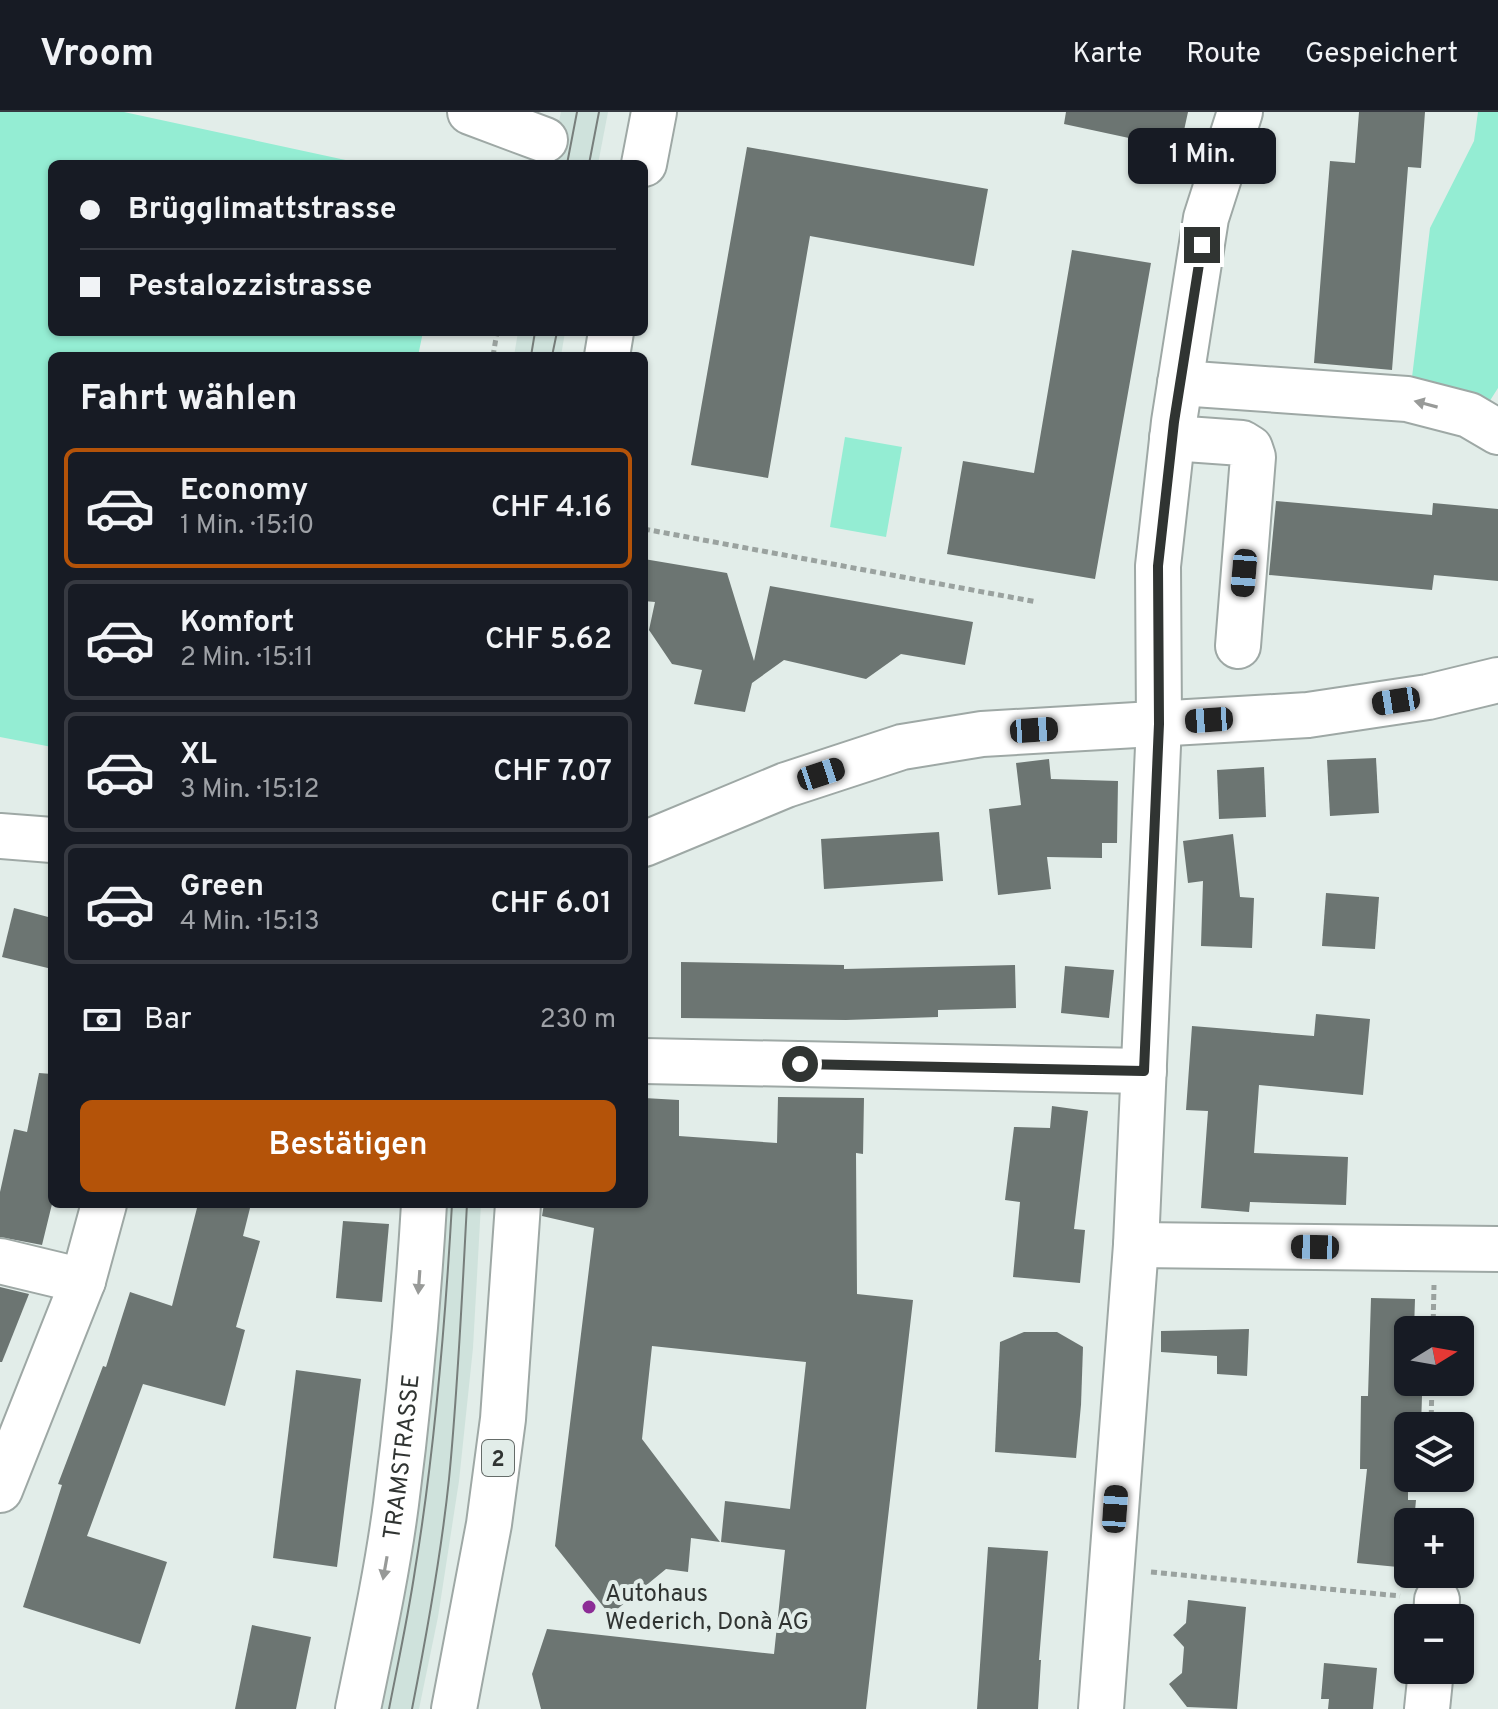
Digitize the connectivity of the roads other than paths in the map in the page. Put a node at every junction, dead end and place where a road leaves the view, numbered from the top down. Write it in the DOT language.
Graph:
graph roads {
  1 [pos="470,112"];
  2 [pos="654,112"];
  3 [pos="1240,112"];
  4 [pos="545,140"];
  5 [pos="645,160"];
  6 [pos="1176,409"];
  7 [pos="1287,414"];
  8 [pos="1498,432"];
  9 [pos="1238,646"];
  10 [pos="1498,680"];
  11 [pos="1159,724"];
  12 [pos="0,836"];
  13 [pos="48,840"];
  14 [pos="648,842"];
  15 [pos="648,1061"];
  16 [pos="1144,1071"];
  17 [pos="103,1208"];
  18 [pos="424,1208"];
  19 [pos="518,1208"];
  20 [pos="1136,1245"];
  21 [pos="1498,1249"];
  22 [pos="0,1261"];
  23 [pos="83,1281"];
  24 [pos="0,1490"];
  25 [pos="1430,1684"];
  26 [pos="358,1709"];
  27 [pos="454,1709"];
  28 [pos="1101,1709"];
  29 [pos="1427,1709"];
  1 -- 4 [label="street"];
  2 -- 5 [label="street"];
  3 -- 6 [label="street"];
  6 -- 7 [label="street"];
  8 -- 6 [label="street, one-way"];
  6 -- 9 [label="street"];
  6 -- 11 [label="street"];
  10 -- 11 [label="street"];
  11 -- 14 [label="street"];
  11 -- 16 [label="street"];
  12 -- 13 [label="street"];
  15 -- 16 [label="street"];
  16 -- 20 [label="street"];
  17 -- 23 [label="street"];
  18 -- 26 [label="street, TRAMSTRASSE, one-way"];
  19 -- 27 [label="street, 2"];
  20 -- 21 [label="street"];
  20 -- 28 [label="street"];
  22 -- 23 [label="street"];
  23 -- 24 [label="street"];
  25 -- 29 [label="street"];
}
